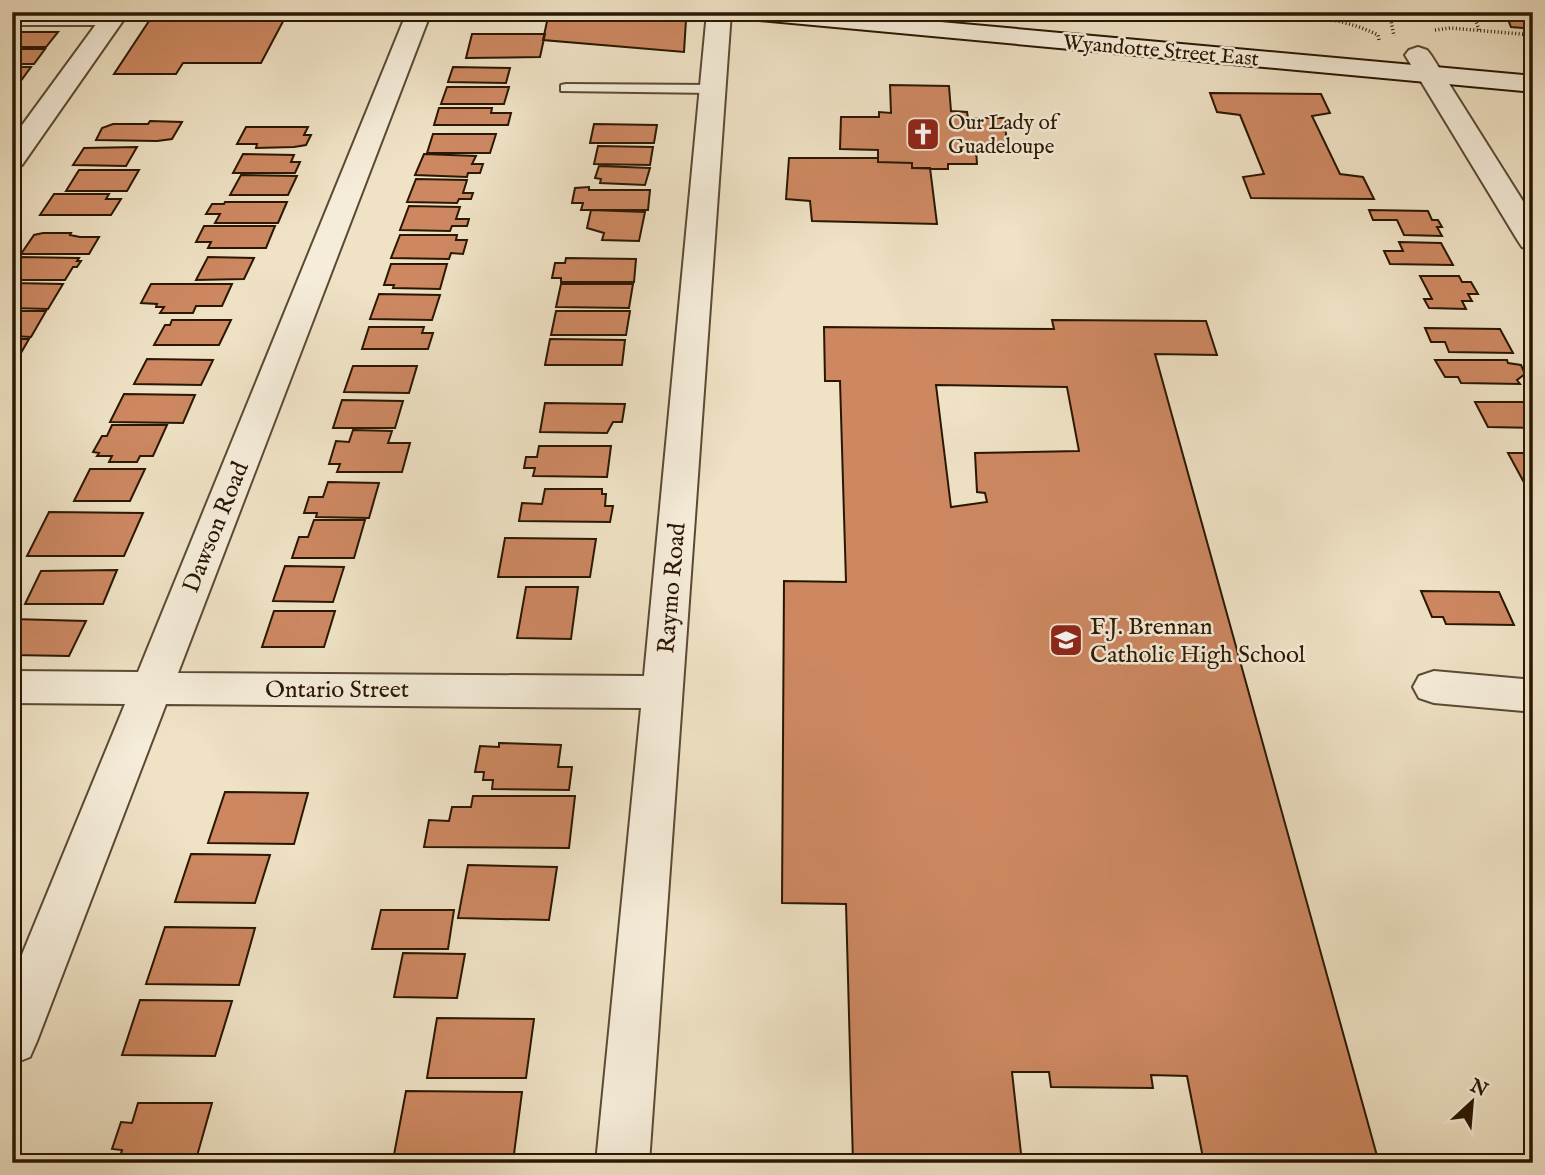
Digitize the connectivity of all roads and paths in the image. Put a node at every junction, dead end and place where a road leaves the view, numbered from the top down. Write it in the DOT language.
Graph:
graph roads {
  1 [pos="419,12"];
  2 [pos="719,12"];
  3 [pos="748,12"];
  4 [pos="945,12"];
  5 [pos="1265,12"];
  6 [pos="1389,12"];
  7 [pos="1307,14"];
  8 [pos="1474,16"];
  9 [pos="114,17"];
  10 [pos="12,21"];
  11 [pos="1479,30"];
  12 [pos="1378,35"];
  13 [pos="1533,35"];
  14 [pos="1395,37"];
  15 [pos="1379,42"];
  16 [pos="1417,51"];
  17 [pos="1533,65"];
  18 [pos="1533,84"];
  19 [pos="566,88"];
  20 [pos="713,89"];
  21 [pos="12,159"];
  22 [pos="1533,241"];
  23 [pos="12,687"];
  24 [pos="1434,687"];
  25 [pos="152,688"];
  26 [pos="661,692"];
  27 [pos="1533,696"];
  28 [pos="12,1041"];
  29 [pos="622,1163"];
  1 -- 25 [label="street, Dawson Road"];
  2 -- 20 [label="street, Raymo Road"];
  3 -- 16 [label="street, Wyandotte Street East"];
  4 -- 16 [label="street, Wyandotte Street East"];
  5 -- 7 [label="path"];
  6 -- 14 [label="path"];
  7 -- 12 [label="path"];
  8 -- 11 [label="path"];
  9 -- 10 [label="lane"];
  9 -- 21 [label="street"];
  11 -- 13 [label="path"];
  11 -- 16 [label="path"];
  12 -- 14 [label="path"];
  12 -- 15 [label="path"];
  14 -- 16 [label="path"];
  16 -- 17 [label="street, Wyandotte Street East"];
  16 -- 18 [label="street, Wyandotte Street East"];
  16 -- 22 [label="street"];
  19 -- 20 [label="lane"];
  20 -- 26 [label="street, Raymo Road"];
  23 -- 25 [label="street, Ontario Street"];
  24 -- 27 [label="street"];
  25 -- 26 [label="street, Ontario Street"];
  25 -- 28 [label="street, Dawson Road"];
  26 -- 29 [label="street, Raymo Road"];
}
